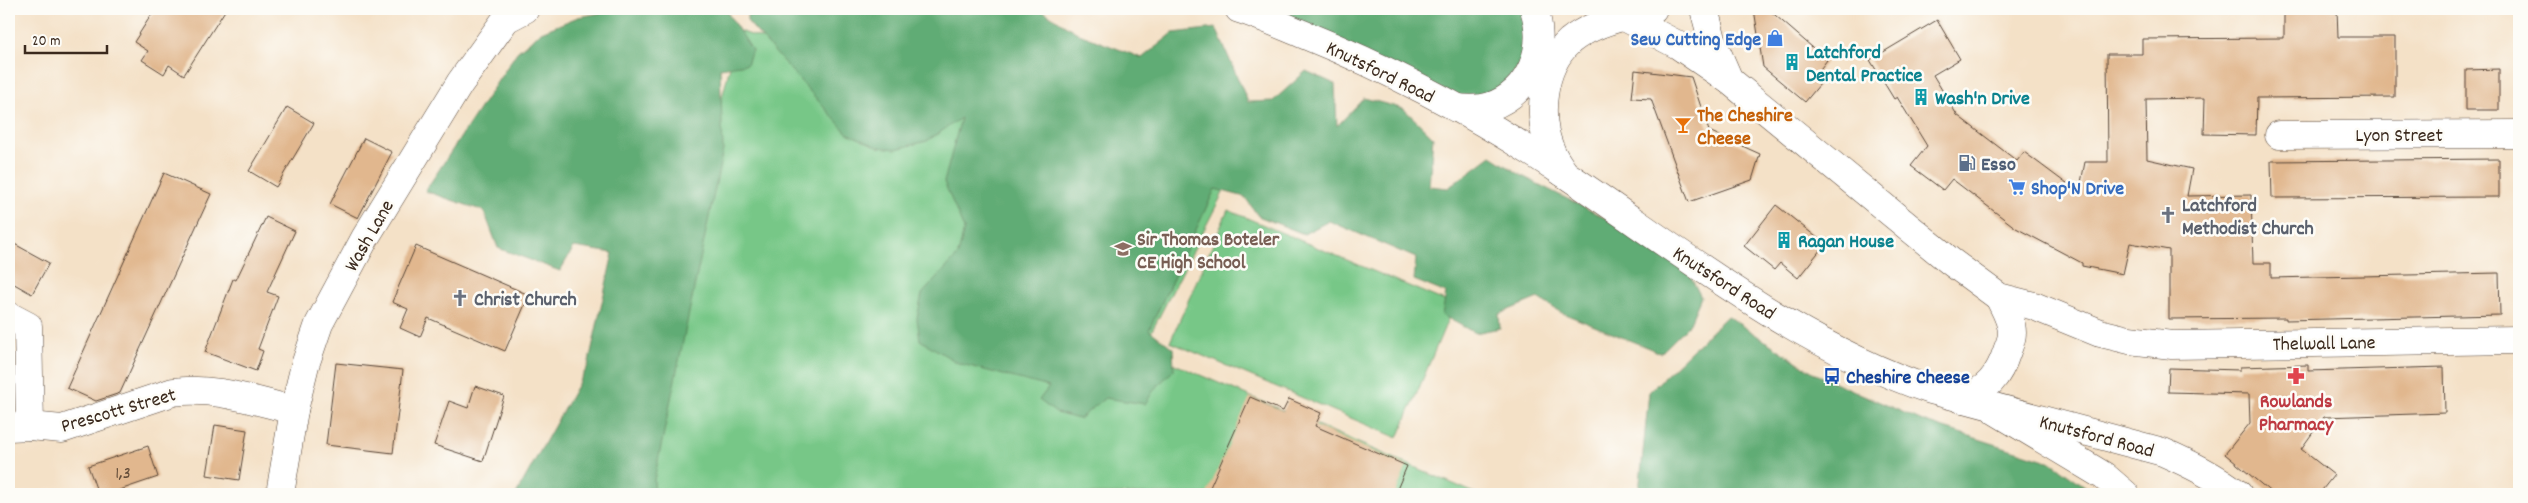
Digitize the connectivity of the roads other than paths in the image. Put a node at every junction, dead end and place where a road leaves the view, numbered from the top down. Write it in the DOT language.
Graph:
graph roads {
  1 [pos="1239,9"];
  2 [pos="1534,9"];
  3 [pos="1653,9"];
  4 [pos="1704,9"];
  5 [pos="513,12"];
  6 [pos="1617,12"];
  7 [pos="1729,80"];
  8 [pos="1456,108"];
  9 [pos="2519,134"];
  10 [pos="2279,135"];
  11 [pos="1564,173"];
  12 [pos="1999,297"];
  13 [pos="9,316"];
  14 [pos="2519,340"];
  15 [pos="1974,402"];
  16 [pos="294,410"];
  17 [pos="19,426"];
  18 [pos="280,494"];
  19 [pos="2125,494"];
  20 [pos="2238,494"];
  1 -- 8 [label="main road, Knutsford Road"];
  2 -- 8 [label="main road"];
  3 -- 6 [label="main road"];
  4 -- 7 [label="main road"];
  5 -- 16 [label="main road, Wash Lane"];
  6 -- 7 [label="main road"];
  6 -- 11 [label="main road"];
  7 -- 12 [label="main road"];
  8 -- 11 [label="main road, Knutsford Road"];
  9 -- 10 [label="main road, Lyon Street"];
  11 -- 15 [label="main road, Knutsford Road"];
  12 -- 14 [label="main road, Thelwall Lane"];
  12 -- 15 [label="main road"];
  13 -- 17 [label="main road"];
  15 -- 19 [label="main road"];
  15 -- 20 [label="main road, Knutsford Road"];
  16 -- 17 [label="main road, Prescott Street"];
  16 -- 18 [label="main road, Wash Lane"];
}
